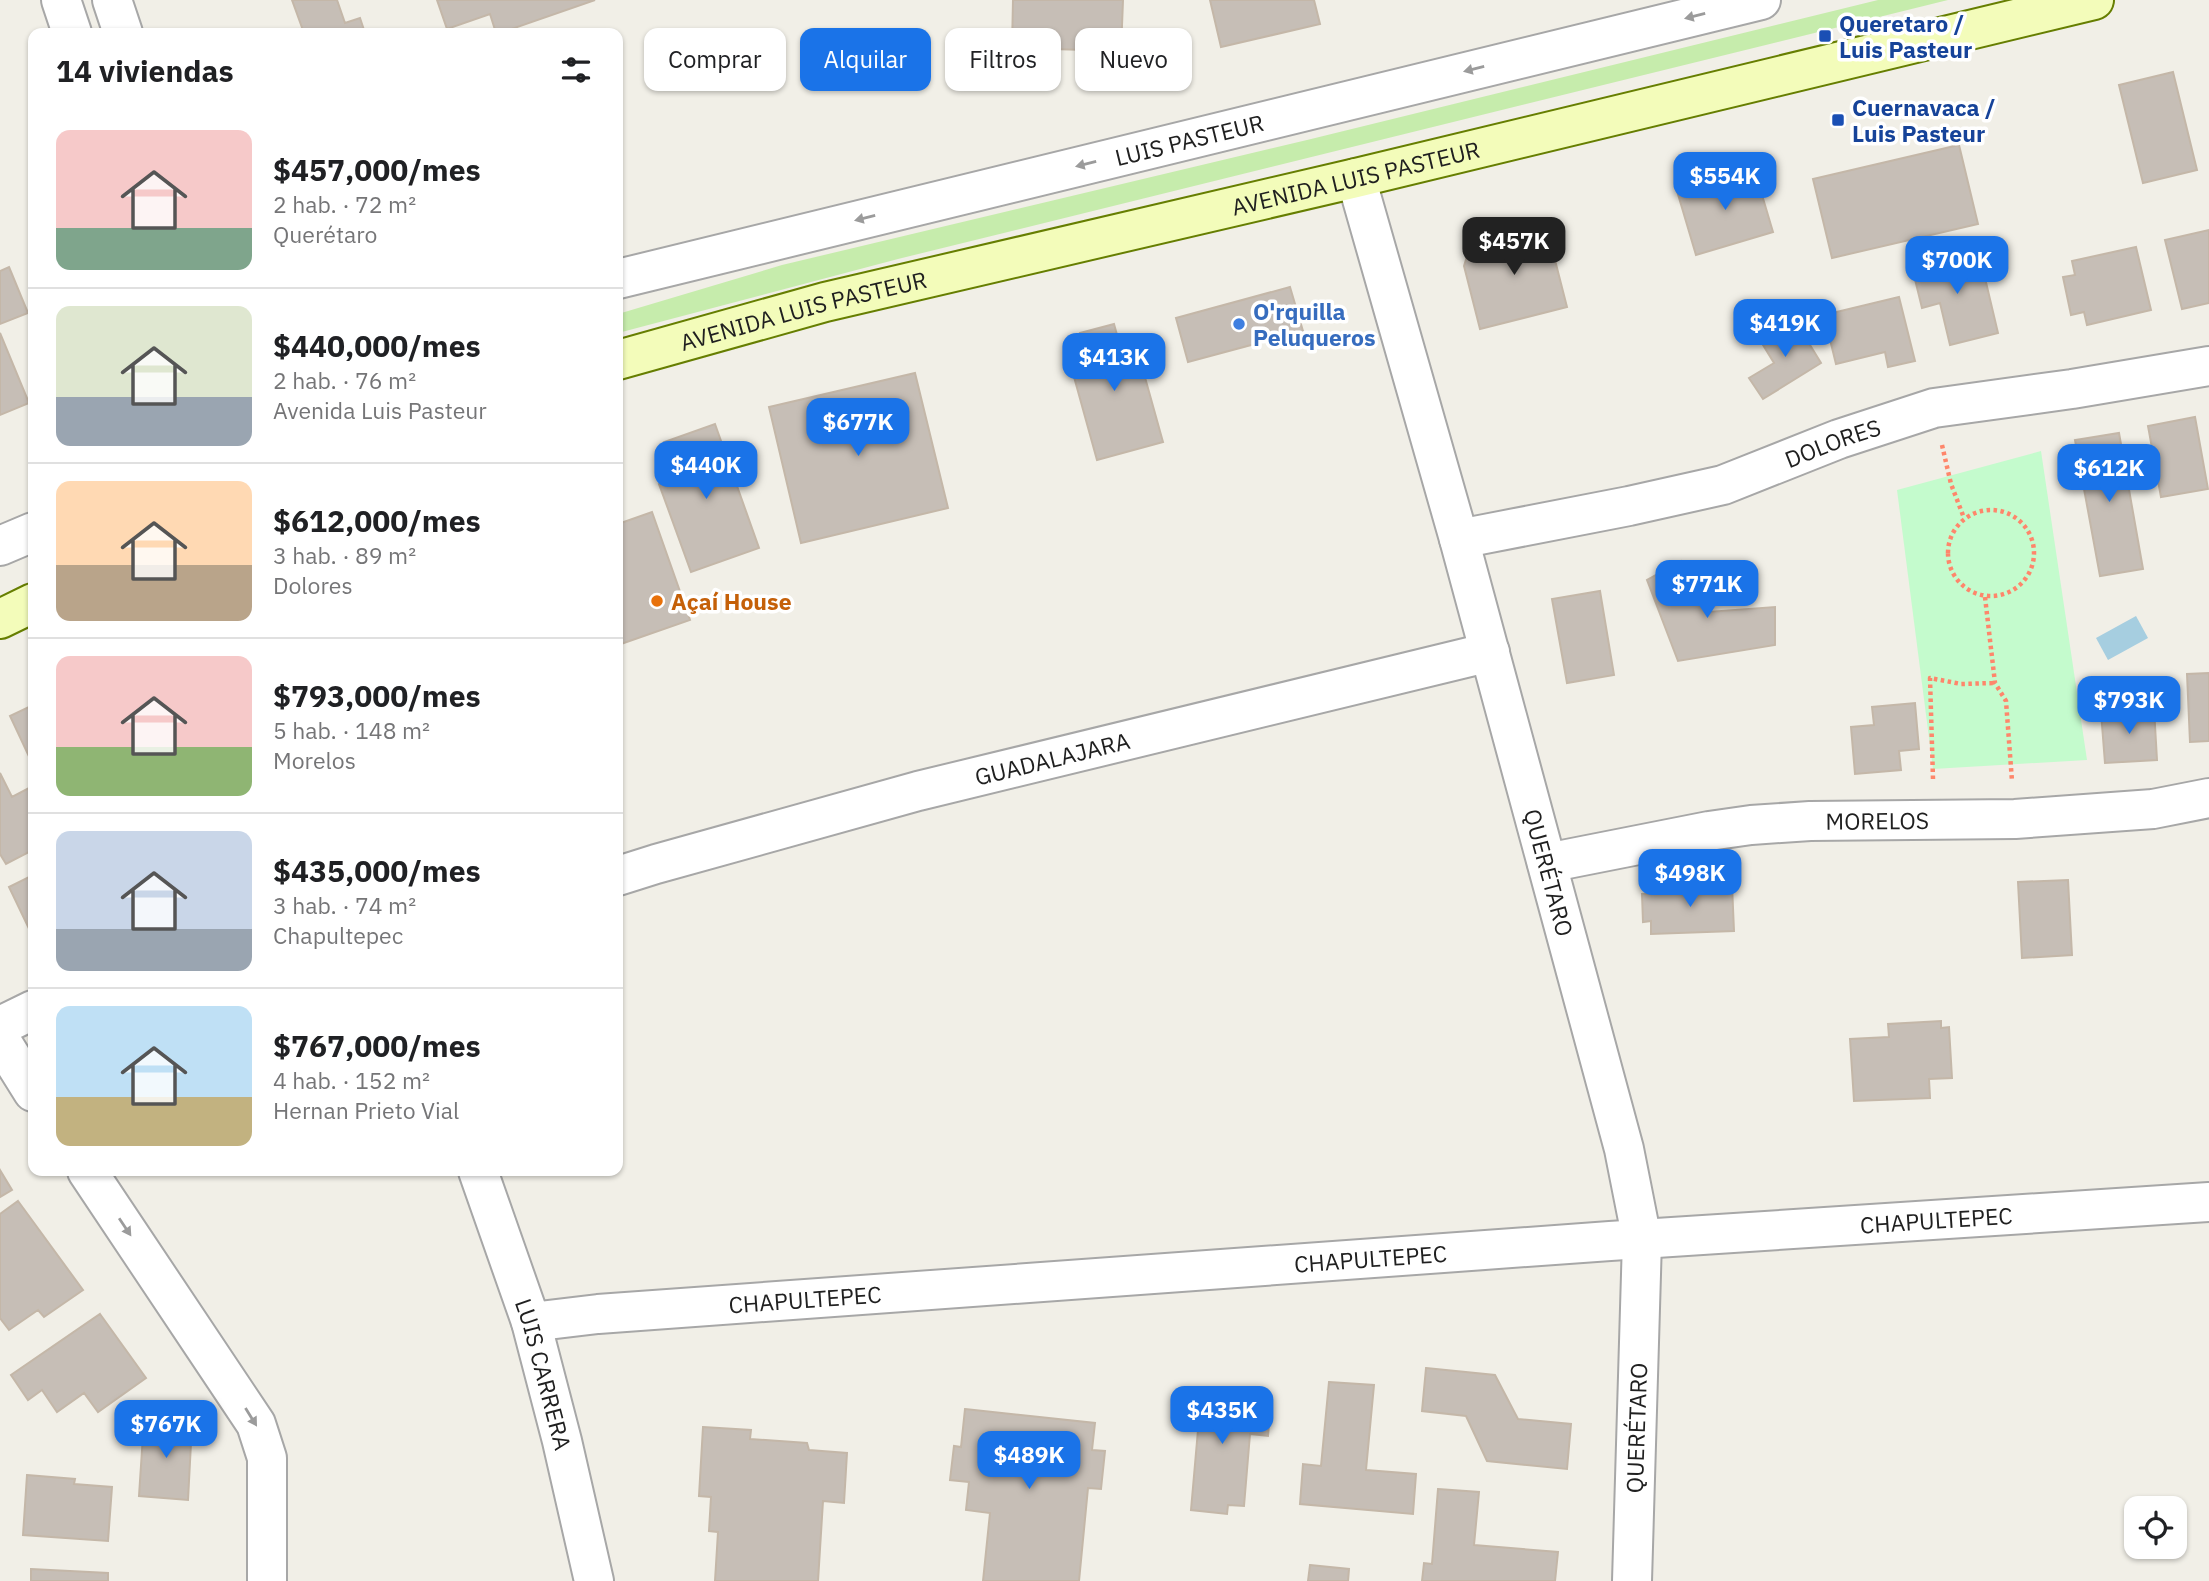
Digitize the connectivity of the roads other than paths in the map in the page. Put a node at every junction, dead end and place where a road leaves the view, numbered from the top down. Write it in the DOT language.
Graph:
graph roads {
  1 [pos="61,0"];
  2 [pos="112,0"];
  3 [pos="1761,0"];
  4 [pos="2094,0"];
  5 [pos="70,28"];
  6 [pos="121,28"];
  7 [pos="1356,178"];
  8 [pos="623,278"];
  9 [pos="623,359"];
  10 [pos="2209,366"];
  11 [pos="28,533"];
  12 [pos="1459,539"];
  13 [pos="0,546"];
  14 [pos="28,605"];
  15 [pos="0,619"];
  16 [pos="1490,652"];
  17 [pos="2209,798"];
  18 [pos="1547,863"];
  19 [pos="623,874"];
  20 [pos="28,1012"];
  21 [pos="0,1026"];
  22 [pos="0,1040"];
  23 [pos="28,1084"];
  24 [pos="90,1176"];
  25 [pos="480,1176"];
  26 [pos="2209,1202"];
  27 [pos="1642,1240"];
  28 [pos="531,1322"];
  29 [pos="267,1581"];
  30 [pos="594,1581"];
  31 [pos="1632,1581"];
  1 -- 5 [label="street"];
  2 -- 6 [label="street"];
  3 -- 8 [label="street, LUIS PASTEUR, one-way"];
  4 -- 7 [label="main road, AVENIDA LUIS PASTEUR"];
  7 -- 9 [label="main road, AVENIDA LUIS PASTEUR"];
  7 -- 12 [label="street, QUERÉTARO"];
  10 -- 12 [label="street, DOLORES"];
  11 -- 13 [label="street"];
  12 -- 16 [label="street, QUERÉTARO"];
  14 -- 15 [label="main road"];
  16 -- 18 [label="street, QUERÉTARO"];
  16 -- 19 [label="street, GUADALAJARA"];
  17 -- 18 [label="street, MORELOS"];
  18 -- 27 [label="street, QUERÉTARO"];
  20 -- 21 [label="street"];
  22 -- 23 [label="street"];
  24 -- 29 [label="street, one-way"];
  25 -- 28 [label="street, LUIS CARRERA"];
  26 -- 27 [label="street, CHAPULTEPEC"];
  27 -- 28 [label="street, CHAPULTEPEC"];
  27 -- 31 [label="street, QUERÉTARO"];
  28 -- 30 [label="street, LUIS CARRERA"];
}
